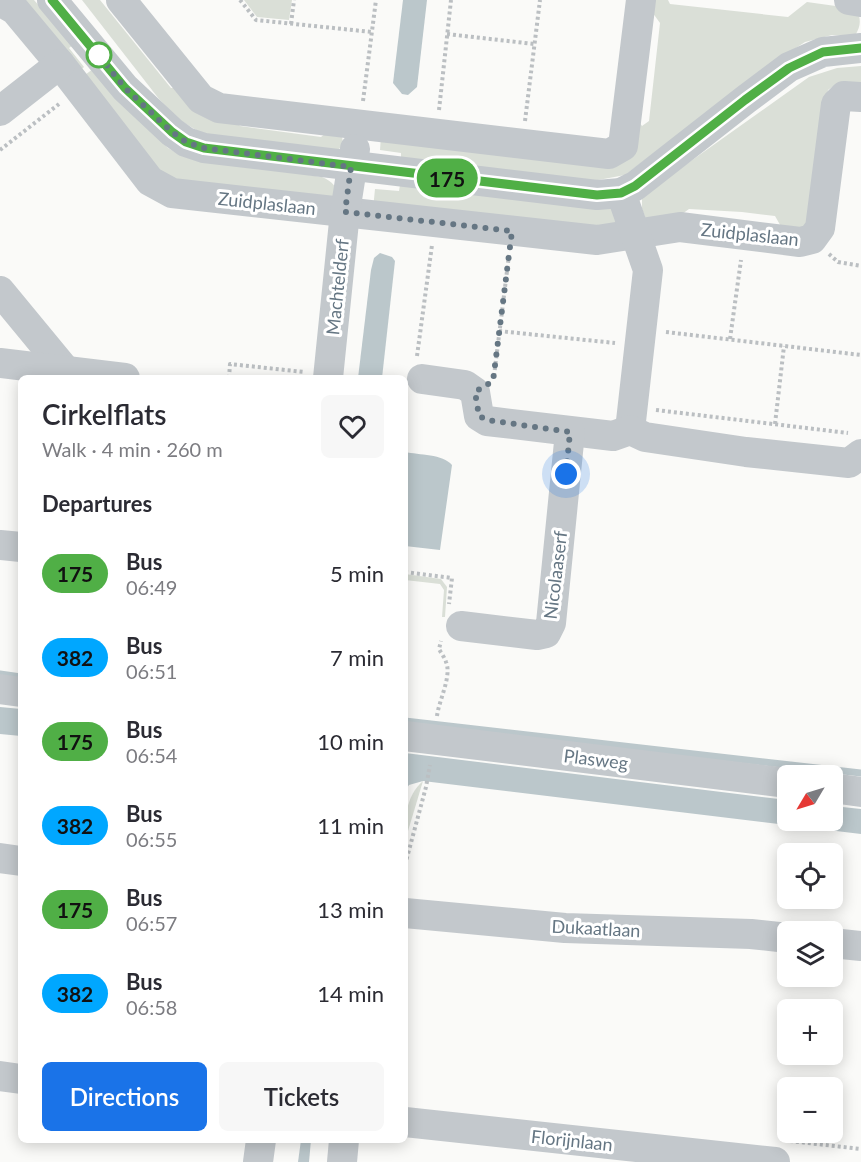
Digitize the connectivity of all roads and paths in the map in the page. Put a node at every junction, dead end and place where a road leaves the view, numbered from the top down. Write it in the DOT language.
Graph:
graph roads {
  1 [pos="52,0"];
  2 [pos="75,0"];
  3 [pos="121,0"];
  4 [pos="240,0"];
  5 [pos="294,0"];
  6 [pos="376,0"];
  7 [pos="451,0"];
  8 [pos="540,0"];
  9 [pos="641,0"];
  10 [pos="849,0"];
  11 [pos="0,1"];
  12 [pos="861,2"];
  13 [pos="291,24"];
  14 [pos="372,32"];
  15 [pos="447,34"];
  16 [pos="534,44"];
  17 [pos="861,48"];
  18 [pos="60,64"];
  19 [pos="79,89"];
  20 [pos="861,97"];
  21 [pos="0,111"];
  22 [pos="162,122"];
  23 [pos="360,126"];
  24 [pos="436,133"];
  25 [pos="523,144"];
  26 [pos="1,149"];
  27 [pos="351,167"];
  28 [pos="621,193"];
  29 [pos="345,212"];
  30 [pos="435,222"];
  31 [pos="512,231"];
  32 [pos="636,234"];
  33 [pos="745,235"];
  34 [pos="812,239"];
  35 [pos="861,266"];
  36 [pos="0,291"];
  37 [pos="499,331"];
  38 [pos="641,338"];
  39 [pos="730,339"];
  40 [pos="784,346"];
  41 [pos="861,355"];
  42 [pos="0,363"];
  43 [pos="66,370"];
  44 [pos="103,375"];
  45 [pos="229,375"];
  46 [pos="320,375"];
  47 [pos="328,375"];
  48 [pos="422,379"];
  49 [pos="475,392"];
  50 [pos="631,419"];
  51 [pos="775,424"];
  52 [pos="570,432"];
  53 [pos="856,444"];
  54 [pos="0,545"];
  55 [pos="18,548"];
  56 [pos="461,626"];
  57 [pos="0,689"];
  58 [pos="18,692"];
  59 [pos="408,736"];
  60 [pos="430,759"];
  61 [pos="777,782"];
  62 [pos="843,790"];
  63 [pos="861,792"];
  64 [pos="408,853"];
  65 [pos="0,858"];
  66 [pos="18,861"];
  67 [pos="408,913"];
  68 [pos="777,937"];
  69 [pos="843,944"];
  70 [pos="861,946"];
  71 [pos="0,1076"];
  72 [pos="18,1079"];
  73 [pos="408,1122"];
  74 [pos="261,1143"];
  75 [pos="345,1143"];
  76 [pos="258,1162"];
  77 [pos="342,1162"];
  78 [pos="775,1162"];
  1 -- 22 [label="street"];
  2 -- 22 [label="street"];
  3 -- 23 [label="street"];
  4 -- 13 [label="path"];
  5 -- 13 [label="path"];
  6 -- 14 [label="path"];
  7 -- 15 [label="path"];
  8 -- 16 [label="path"];
  9 -- 25 [label="street"];
  10 -- 12 [label="street"];
  11 -- 18 [label="street, Zuidplaslaan"];
  13 -- 14 [label="path"];
  14 -- 23 [label="path"];
  15 -- 16 [label="path"];
  15 -- 24 [label="path"];
  16 -- 25 [label="path"];
  17 -- 28 [label="street"];
  18 -- 19 [label="street, Zuidplaslaan"];
  18 -- 21 [label="street"];
  19 -- 26 [label="path"];
  19 -- 29 [label="street, Zuidplaslaan"];
  20 -- 34 [label="street, Zuidplaslaan"];
  22 -- 27 [label="street"];
  23 -- 24 [label="street"];
  23 -- 27 [label="street, Machtelderf"];
  24 -- 25 [label="street"];
  27 -- 28 [label="street"];
  27 -- 29 [label="street, Machtelderf"];
  28 -- 32 [label="street"];
  29 -- 30 [label="street, Zuidplaslaan"];
  29 -- 47 [label="street, Machtelderf"];
  30 -- 31 [label="street, Zuidplaslaan"];
  30 -- 48 [label="path"];
  31 -- 32 [label="street, Zuidplaslaan"];
  31 -- 37 [label="path"];
  32 -- 33 [label="street, Zuidplaslaan"];
  32 -- 38 [label="street"];
  33 -- 34 [label="street, Zuidplaslaan"];
  33 -- 39 [label="path"];
  34 -- 35 [label="path"];
  36 -- 43 [label="street"];
  37 -- 38 [label="path"];
  37 -- 49 [label="path"];
  38 -- 39 [label="path"];
  38 -- 50 [label="street"];
  39 -- 40 [label="path"];
  40 -- 41 [label="path"];
  40 -- 51 [label="path"];
  42 -- 43 [label="street"];
  43 -- 44 [label="street"];
  45 -- 46 [label="path"];
  48 -- 49 [label="street"];
  49 -- 52 [label="street"];
  50 -- 51 [label="path"];
  50 -- 52 [label="street"];
  50 -- 53 [label="street"];
  51 -- 53 [label="path"];
  52 -- 56 [label="street, Nicolaaserf"];
  54 -- 55 [label="street"];
  57 -- 58 [label="street"];
  59 -- 61 [label="street, Plasweg"];
  60 -- 64 [label="path"];
  62 -- 63 [label="street"];
  65 -- 66 [label="street"];
  67 -- 68 [label="street, Dukaatlaan"];
  69 -- 70 [label="street"];
  71 -- 72 [label="street"];
  73 -- 78 [label="street, Florijnlaan"];
  74 -- 76 [label="street"];
  75 -- 77 [label="street"];
}
